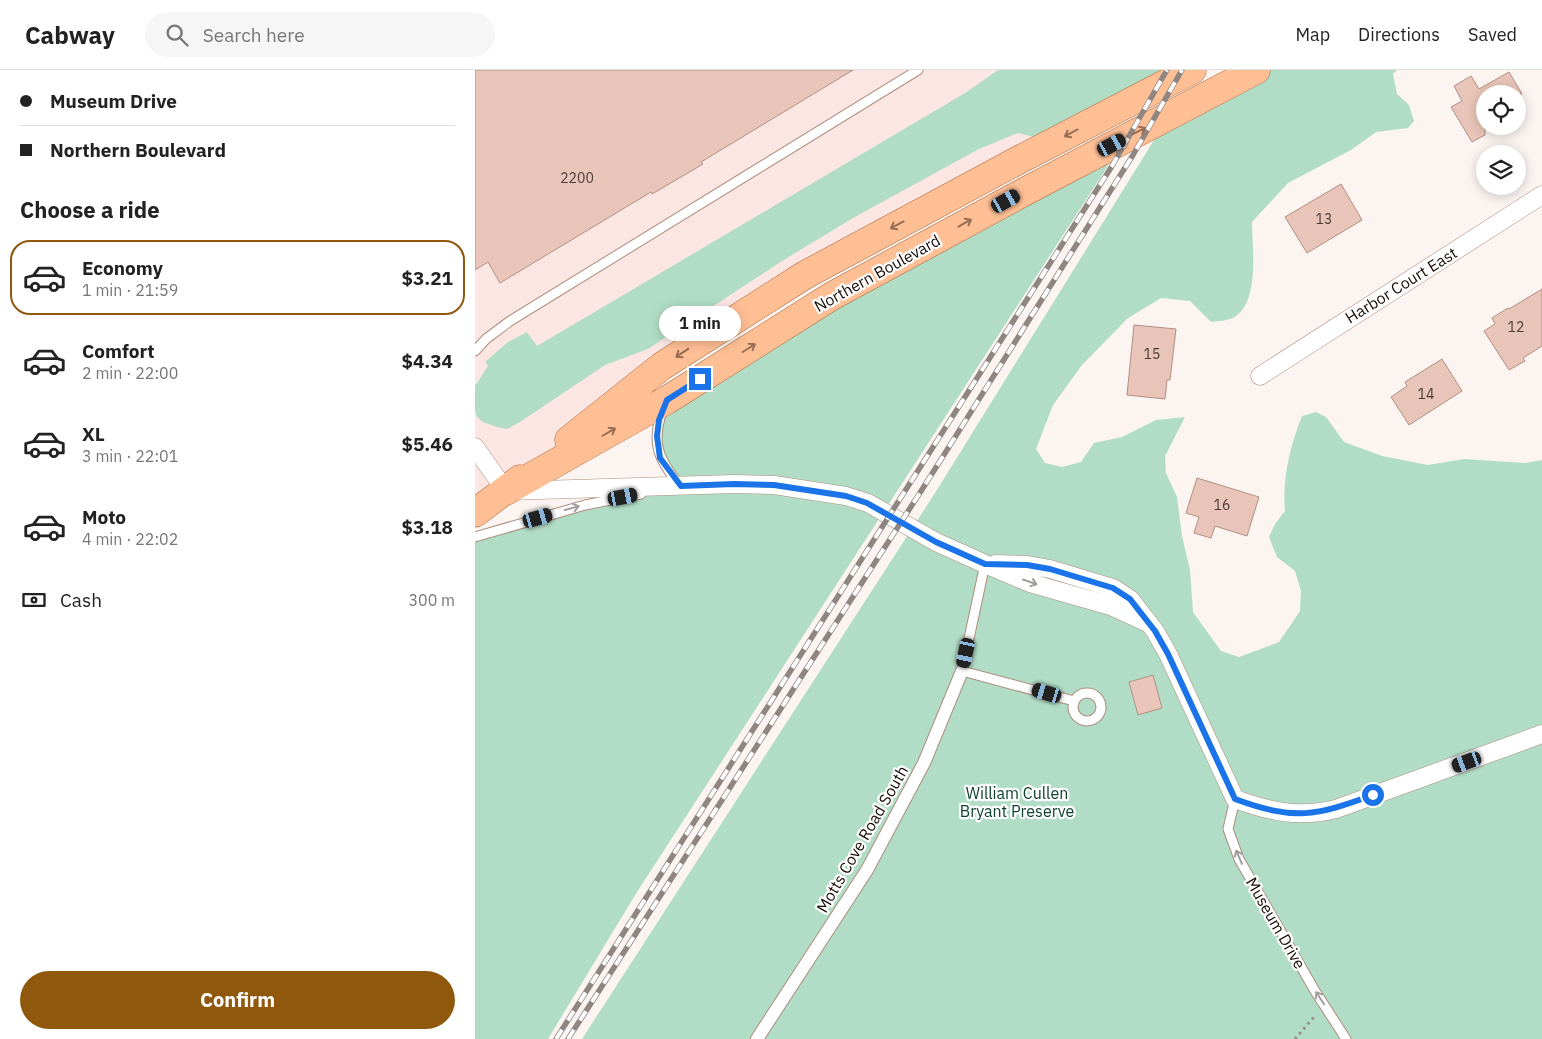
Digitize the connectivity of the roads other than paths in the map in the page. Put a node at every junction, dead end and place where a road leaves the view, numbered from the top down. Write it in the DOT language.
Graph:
graph roads {
  1 [pos="919,70"];
  2 [pos="1192,70"];
  3 [pos="1256,70"];
  4 [pos="1542,194"];
  5 [pos="476,347"];
  6 [pos="1259,376"];
  7 [pos="667,400"];
  8 [pos="475,447"];
  9 [pos="681,486"];
  10 [pos="506,490"];
  11 [pos="475,513"];
  12 [pos="475,537"];
  13 [pos="985,564"];
  14 [pos="962,671"];
  15 [pos="1074,701"];
  16 [pos="1542,734"];
  17 [pos="1235,799"];
  18 [pos="757,1039"];
  19 [pos="1346,1039"];
  1 -- 5 [label="lane"];
  2 -- 10 [label="main road, Northern Boulevard, one-way"];
  7 -- 3 [label="main road, Northern Boulevard, one-way"];
  4 -- 6 [label="street, Harbor Court East"];
  7 -- 9 [label="lane"];
  10 -- 7 [label="main road, Northern Boulevard, one-way"];
  8 -- 10 [label="street"];
  9 -- 10 [label="street"];
  12 -- 9 [label="lane, one-way"];
  9 -- 13 [label="street"];
  10 -- 11 [label="main road, Northern Boulevard"];
  13 -- 14 [label="lane"];
  13 -- 17 [label="street"];
  14 -- 15 [label="lane"];
  14 -- 18 [label="street, Motts Cove Road South"];
  16 -- 17 [label="street"];
  19 -- 17 [label="lane, Museum Drive, one-way"];
}
